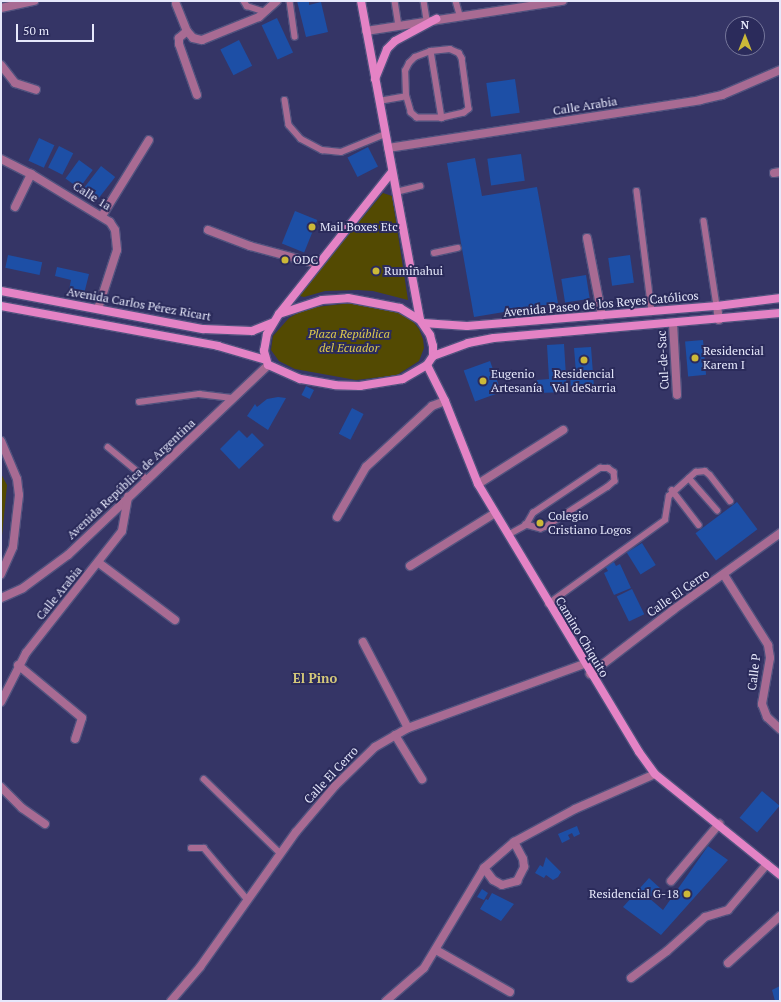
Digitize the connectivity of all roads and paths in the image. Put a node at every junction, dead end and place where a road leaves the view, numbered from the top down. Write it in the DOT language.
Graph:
graph roads {
  1 [pos="34,1"];
  2 [pos="244,1"];
  3 [pos="276,1"];
  4 [pos="290,1"];
  5 [pos="361,1"];
  6 [pos="395,1"];
  7 [pos="424,1"];
  8 [pos="456,1"];
  9 [pos="563,1"];
  10 [pos="11,3"];
  11 [pos="176,4"];
  12 [pos="528,4"];
  13 [pos="1,8"];
  14 [pos="265,12"];
  15 [pos="460,15"];
  16 [pos="436,19"];
  17 [pos="427,21"];
  18 [pos="399,25"];
  19 [pos="366,30"];
  20 [pos="187,31"];
  21 [pos="295,37"];
  22 [pos="431,51"];
  23 [pos="1,65"];
  24 [pos="780,70"];
  25 [pos="375,80"];
  26 [pos="36,90"];
  27 [pos="197,95"];
  28 [pos="406,96"];
  29 [pos="285,100"];
  30 [pos="379,101"];
  31 [pos="442,118"];
  32 [pos="386,134"];
  33 [pos="149,140"];
  34 [pos="388,148"];
  35 [pos="1,159"];
  36 [pos="392,172"];
  37 [pos="31,174"];
  38 [pos="420,186"];
  39 [pos="638,191"];
  40 [pos="396,192"];
  41 [pos="16,207"];
  42 [pos="102,216"];
  43 [pos="704,221"];
  44 [pos="208,230"];
  45 [pos="587,238"];
  46 [pos="457,248"];
  47 [pos="434,253"];
  48 [pos="317,264"];
  49 [pos="1,291"];
  50 [pos="780,298"];
  51 [pos="1,306"];
  52 [pos="717,306"];
  53 [pos="98,309"];
  54 [pos="652,312"];
  55 [pos="780,313"];
  56 [pos="279,314"];
  57 [pos="602,316"];
  58 [pos="719,320"];
  59 [pos="422,321"];
  60 [pos="272,323"];
  61 [pos="673,324"];
  62 [pos="433,356"];
  63 [pos="267,362"];
  64 [pos="427,365"];
  65 [pos="677,395"];
  66 [pos="234,398"];
  67 [pos="445,401"];
  68 [pos="139,402"];
  69 [pos="563,430"];
  70 [pos="1,441"];
  71 [pos="108,447"];
  72 [pos="689,478"];
  73 [pos="148,480"];
  74 [pos="478,484"];
  75 [pos="672,490"];
  76 [pos="128,497"];
  77 [pos="730,501"];
  78 [pos="717,510"];
  79 [pos="495,514"];
  80 [pos="337,517"];
  81 [pos="526,525"];
  82 [pos="699,525"];
  83 [pos="780,533"];
  84 [pos="508,535"];
  85 [pos="99,563"];
  86 [pos="410,566"];
  87 [pos="1,574"];
  88 [pos="724,576"];
  89 [pos="1,598"];
  90 [pos="548,604"];
  91 [pos="175,620"];
  92 [pos="363,642"];
  93 [pos="584,664"];
  94 [pos="18,665"];
  95 [pos="590,674"];
  96 [pos="1,702"];
  97 [pos="408,728"];
  98 [pos="780,729"];
  99 [pos="395,734"];
  100 [pos="76,739"];
  101 [pos="655,774"];
  102 [pos="204,779"];
  103 [pos="422,779"];
  104 [pos="1,787"];
  105 [pos="45,824"];
  106 [pos="719,824"];
  107 [pos="514,842"];
  108 [pos="191,848"];
  109 [pos="280,853"];
  110 [pos="767,864"];
  111 [pos="484,868"];
  112 [pos="780,875"];
  113 [pos="671,881"];
  114 [pos="248,900"];
  115 [pos="780,916"];
  116 [pos="436,950"];
  117 [pos="728,963"];
  118 [pos="631,978"];
  119 [pos="510,992"];
  120 [pos="171,1001"];
  121 [pos="386,1001"];
  1 -- 10 [label="street"];
  2 -- 14 [label="lane"];
  3 -- 14 [label="street"];
  4 -- 21 [label="lane"];
  5 -- 19 [label="main road"];
  6 -- 18 [label="lane"];
  7 -- 17 [label="lane"];
  8 -- 15 [label="lane"];
  9 -- 12 [label="street"];
  10 -- 13 [label="street"];
  11 -- 20 [label="street"];
  12 -- 15 [label="street"];
  14 -- 20 [label="street"];
  15 -- 16 [label="street"];
  16 -- 17 [label="street"];
  16 -- 25 [label="main road"];
  17 -- 18 [label="street"];
  18 -- 19 [label="street"];
  19 -- 25 [label="main road"];
  20 -- 27 [label="street"];
  22 -- 28 [label="lane"];
  22 -- 31 [label="lane"];
  22 -- 31 [label="lane"];
  23 -- 26 [label="street"];
  24 -- 34 [label="street, Calle Arabia"];
  25 -- 30 [label="main road"];
  28 -- 30 [label="lane"];
  28 -- 31 [label="lane"];
  29 -- 32 [label="lane"];
  30 -- 32 [label="main road"];
  32 -- 34 [label="main road"];
  33 -- 42 [label="street"];
  34 -- 36 [label="main road"];
  35 -- 37 [label="street, Calle 1a"];
  36 -- 40 [label="main road"];
  36 -- 48 [label="main road"];
  37 -- 41 [label="street"];
  37 -- 42 [label="street, Calle 1a"];
  38 -- 40 [label="lane"];
  39 -- 54 [label="lane"];
  40 -- 59 [label="main road"];
  42 -- 53 [label="street, Calle 1a"];
  43 -- 52 [label="lane"];
  44 -- 48 [label="street"];
  45 -- 57 [label="street"];
  46 -- 47 [label="lane"];
  48 -- 56 [label="main road"];
  49 -- 53 [label="main road, Avenida Carlos Pérez Ricart"];
  50 -- 52 [label="main road, Avenida Paseo de los Reyes Católicos"];
  51 -- 63 [label="main road"];
  52 -- 54 [label="main road, Avenida Paseo de los Reyes Católicos"];
  52 -- 58 [label="street"];
  53 -- 60 [label="main road, Avenida Carlos Pérez Ricart"];
  54 -- 57 [label="main road, Avenida Paseo de los Reyes Católicos"];
  55 -- 58 [label="main road, Avenida Paseo de los Reyes Católicos"];
  56 -- 59 [label="main road"];
  56 -- 60 [label="main road"];
  57 -- 59 [label="main road, Avenida Paseo de los Reyes Católicos"];
  58 -- 61 [label="main road, Avenida Paseo de los Reyes Católicos"];
  59 -- 62 [label="main road"];
  60 -- 63 [label="main road"];
  61 -- 62 [label="main road, Avenida Paseo de los Reyes Católicos"];
  61 -- 65 [label="street, Cul-de-Sac"];
  62 -- 64 [label="main road"];
  63 -- 64 [label="main road"];
  63 -- 66 [label="street, Avenida República de Argentina"];
  64 -- 67 [label="main road, Camino Chiquito"];
  66 -- 68 [label="lane"];
  66 -- 73 [label="street, Avenida República de Argentina"];
  67 -- 74 [label="main road, Camino Chiquito"];
  67 -- 80 [label="street"];
  69 -- 74 [label="street"];
  70 -- 87 [label="street"];
  71 -- 73 [label="lane"];
  72 -- 75 [label="lane"];
  72 -- 77 [label="lane"];
  72 -- 78 [label="lane"];
  73 -- 76 [label="street, Avenida República de Argentina"];
  74 -- 79 [label="main road, Camino Chiquito"];
  75 -- 82 [label="lane"];
  75 -- 90 [label="lane"];
  76 -- 85 [label="street, Calle Arabia"];
  76 -- 89 [label="street, Avenida República de Argentina"];
  79 -- 84 [label="main road, Camino Chiquito"];
  79 -- 86 [label="street"];
  81 -- 81 [label="lane"];
  81 -- 84 [label="lane"];
  83 -- 88 [label="street, Calle El Cerro"];
  84 -- 90 [label="main road, Camino Chiquito"];
  85 -- 91 [label="street"];
  85 -- 94 [label="street, Calle Arabia"];
  88 -- 95 [label="street, Calle El Cerro"];
  88 -- 98 [label="street, Calle P"];
  90 -- 93 [label="main road, Camino Chiquito"];
  92 -- 97 [label="street"];
  93 -- 95 [label="main road, Camino Chiquito"];
  93 -- 97 [label="street, Calle El Cerro"];
  94 -- 96 [label="street, Calle Arabia"];
  94 -- 100 [label="street"];
  95 -- 101 [label="main road, Camino Chiquito"];
  97 -- 99 [label="street, Calle El Cerro"];
  99 -- 103 [label="street"];
  99 -- 109 [label="street, Calle El Cerro"];
  101 -- 106 [label="main road, Camino Chiquito"];
  101 -- 107 [label="street"];
  102 -- 109 [label="lane"];
  104 -- 105 [label="street"];
  106 -- 110 [label="main road, Camino Chiquito"];
  106 -- 113 [label="street"];
  107 -- 111 [label="street"];
  107 -- 111 [label="street"];
  108 -- 114 [label="lane"];
  109 -- 114 [label="street, Calle El Cerro"];
  110 -- 112 [label="main road, Camino Chiquito"];
  110 -- 118 [label="street"];
  111 -- 116 [label="street"];
  114 -- 120 [label="street, Calle El Cerro"];
  115 -- 117 [label="street"];
  116 -- 119 [label="street"];
  116 -- 121 [label="street"];
}
